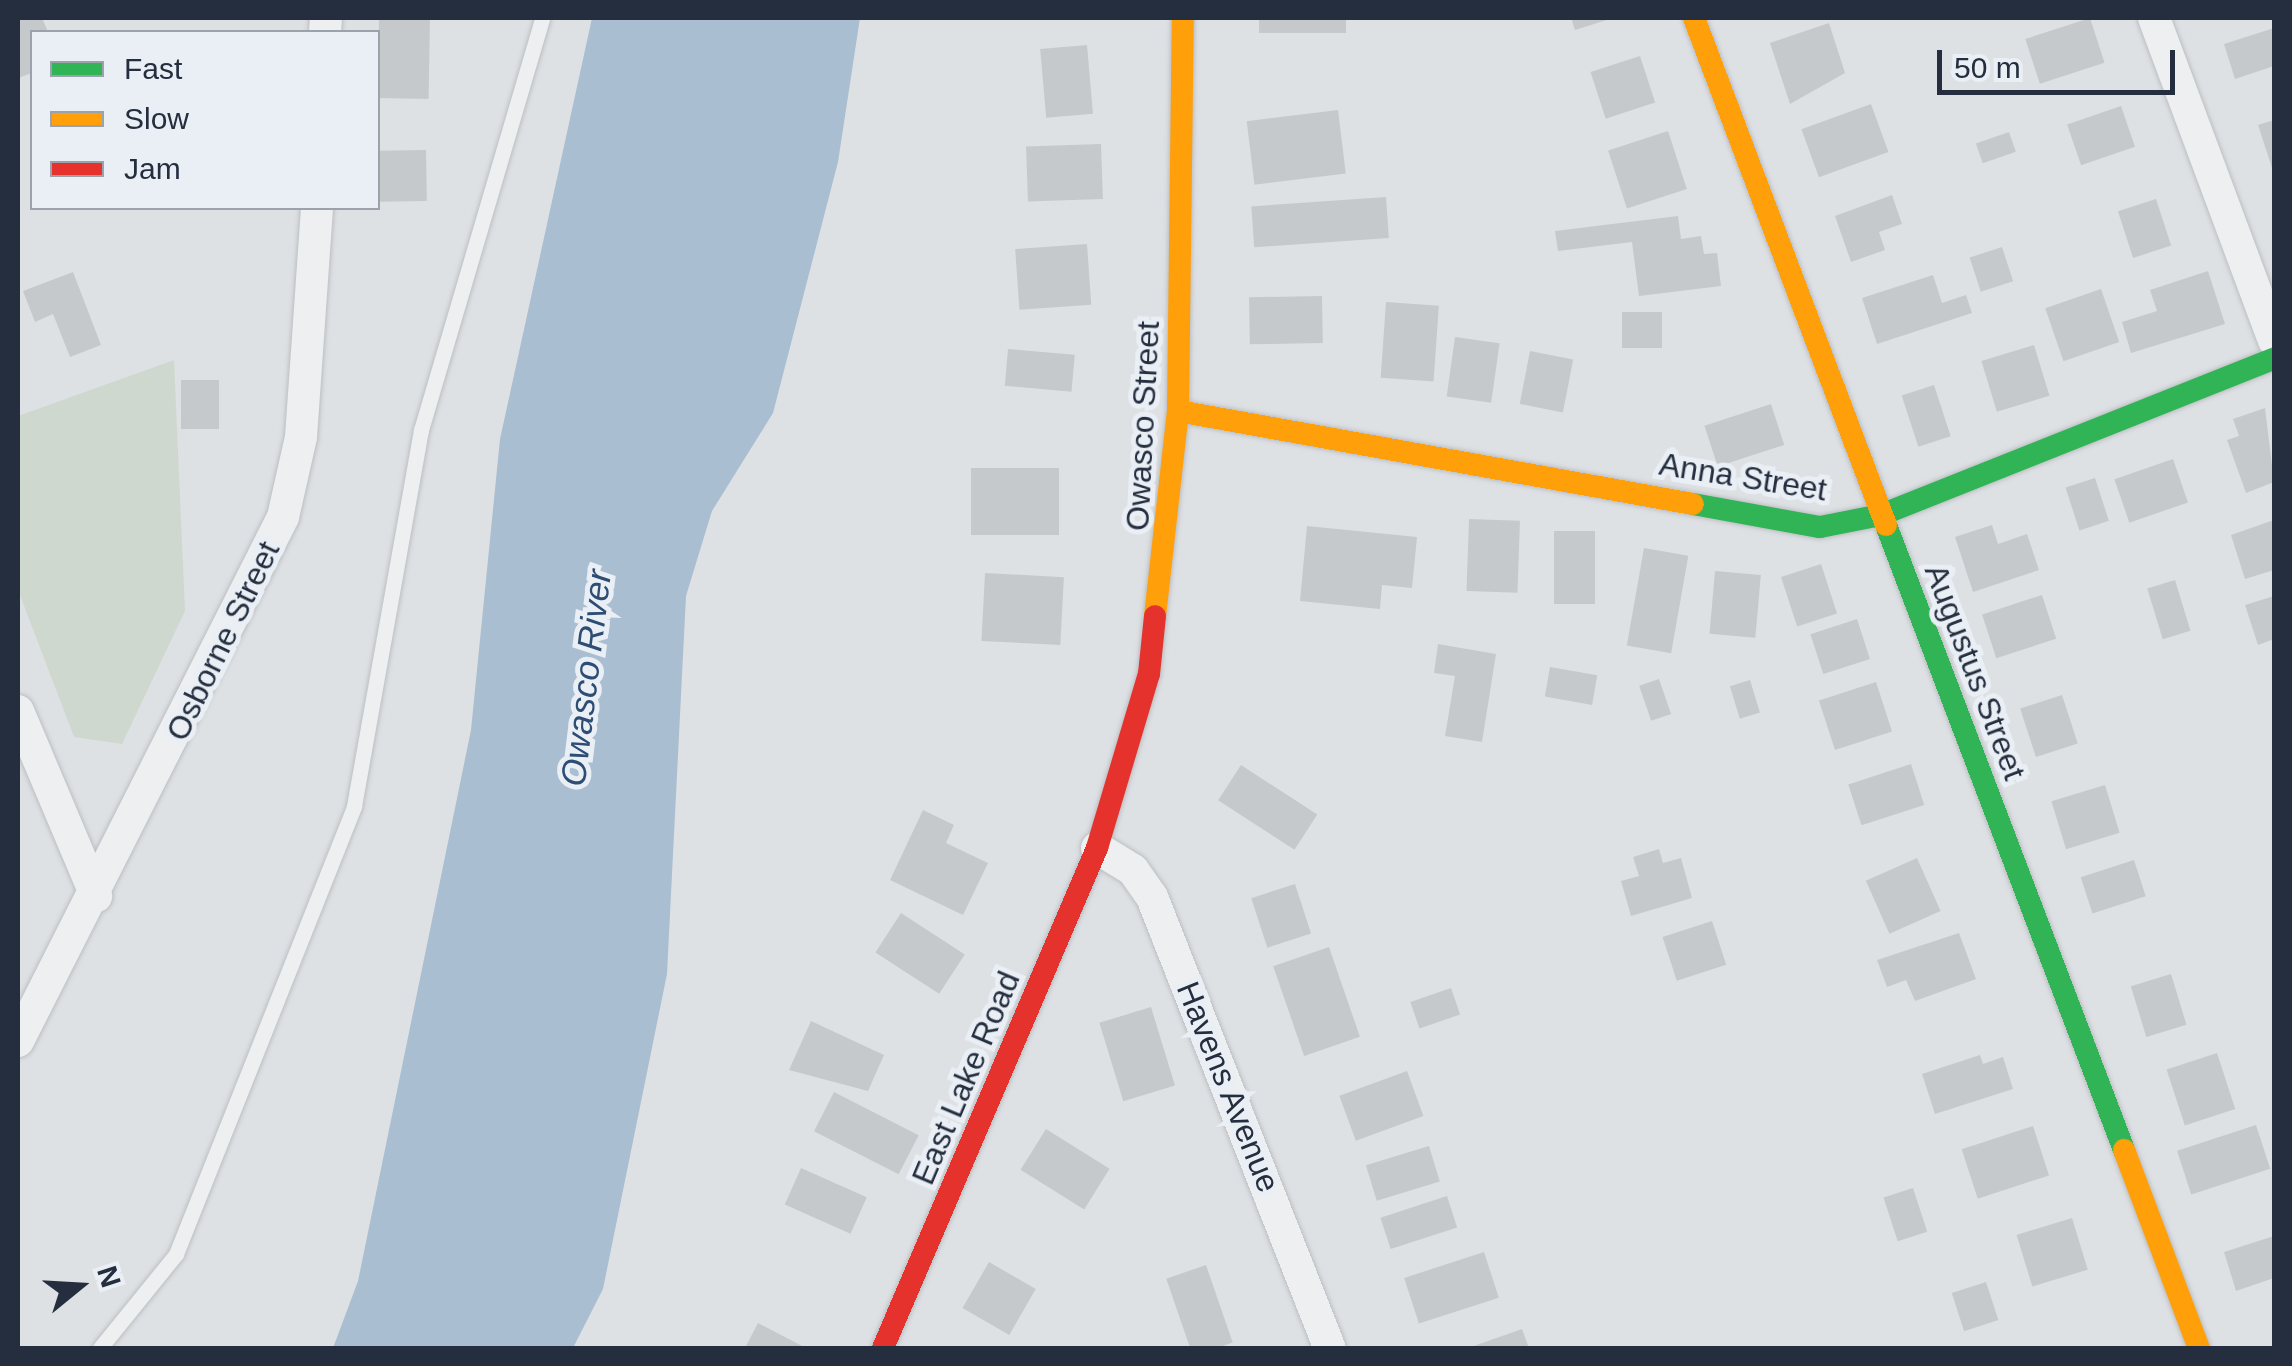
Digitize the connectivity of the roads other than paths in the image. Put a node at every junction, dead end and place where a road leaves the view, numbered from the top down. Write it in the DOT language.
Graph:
graph roads {
  1 [pos="542,18"];
  2 [pos="1183,18"];
  3 [pos="1694,18"];
  4 [pos="2154,18"];
  5 [pos="317,210"];
  6 [pos="2274,340"];
  7 [pos="2274,359"];
  8 [pos="1178,411"];
  9 [pos="1881,515"];
  10 [pos="18,712"];
  11 [pos="1100,839"];
  12 [pos="96,896"];
  13 [pos="18,1042"];
  14 [pos="100,1348"];
  15 [pos="884,1348"];
  16 [pos="1330,1348"];
  17 [pos="2198,1348"];
  1 -- 14 [label="lane"];
  2 -- 8 [label="street, Owasco Street"];
  3 -- 9 [label="street, Augustus Street"];
  4 -- 6 [label="street"];
  5 -- 12 [label="street, Osborne Street"];
  7 -- 9 [label="street, Anna Street"];
  8 -- 9 [label="street, Anna Street"];
  8 -- 11 [label="street, Owasco Street"];
  9 -- 17 [label="street, Augustus Street"];
  10 -- 12 [label="street"];
  11 -- 15 [label="street, East Lake Road"];
  11 -- 16 [label="street, Havens Avenue"];
  12 -- 13 [label="street, Osborne Street"];
}
